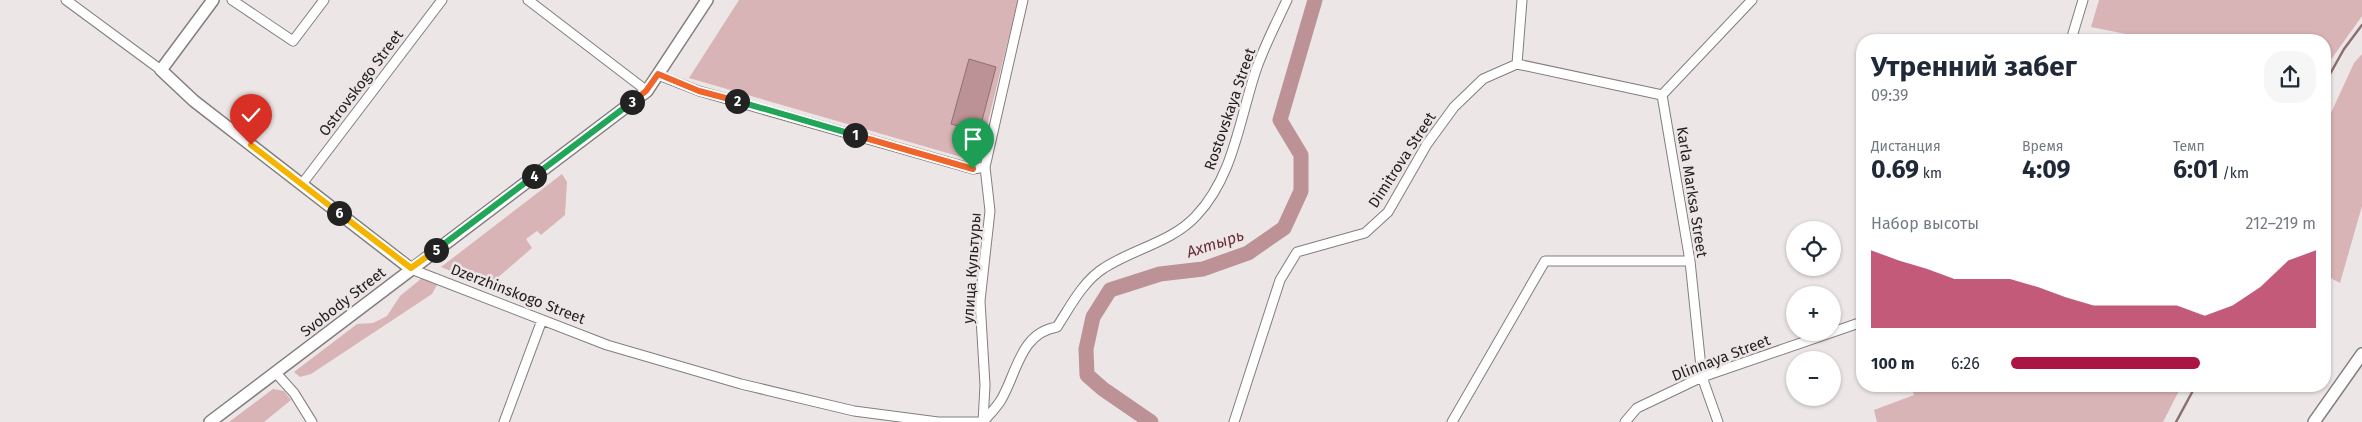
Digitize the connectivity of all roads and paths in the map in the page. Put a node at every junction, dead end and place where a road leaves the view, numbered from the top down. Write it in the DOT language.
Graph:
graph roads {
  1 [pos="66,0"];
  2 [pos="213,0"];
  3 [pos="232,0"];
  4 [pos="324,0"];
  5 [pos="442,0"];
  6 [pos="528,0"];
  7 [pos="706,0"];
  8 [pos="1023,0"];
  9 [pos="1287,0"];
  10 [pos="1522,0"];
  11 [pos="1752,0"];
  12 [pos="2083,0"];
  13 [pos="2073,34"];
  14 [pos="1516,64"];
  15 [pos="161,70"];
  16 [pos="658,74"];
  17 [pos="646,91"];
  18 [pos="1662,95"];
  19 [pos="986,167"];
  20 [pos="302,184"];
  21 [pos="1690,261"];
  22 [pos="411,268"];
  23 [pos="542,320"];
  24 [pos="1856,324"];
  25 [pos="2362,354"];
  26 [pos="276,373"];
  27 [pos="1702,377"];
  28 [pos="210,422"];
  29 [pos="312,422"];
  30 [pos="504,422"];
  31 [pos="983,422"];
  32 [pos="1234,422"];
  33 [pos="1452,422"];
  34 [pos="1625,422"];
  35 [pos="1718,422"];
  36 [pos="2314,422"];
  1 -- 15 [label="street, Dzerzhinskogo Street"];
  2 -- 15 [label="street"];
  3 -- 4 [label="street"];
  5 -- 20 [label="street, Ostrovskogo Street"];
  6 -- 17 [label="street"];
  7 -- 16 [label="street, Svobody Street"];
  8 -- 19 [label="street, улица Культуры"];
  9 -- 31 [label="street, Rostovskaya Street"];
  10 -- 14 [label="street"];
  11 -- 18 [label="street"];
  12 -- 13 [label="street"];
  14 -- 18 [label="street"];
  14 -- 32 [label="street, Dimitrova Street"];
  15 -- 20 [label="street, Dzerzhinskogo Street"];
  16 -- 17 [label="street, Svobody Street"];
  16 -- 19 [label="street"];
  17 -- 22 [label="street, Svobody Street"];
  18 -- 21 [label="street, Karla Marksa Street"];
  19 -- 31 [label="street, улица Культуры"];
  20 -- 22 [label="street, Dzerzhinskogo Street"];
  21 -- 27 [label="street, Karla Marksa Street"];
  21 -- 33 [label="street"];
  22 -- 23 [label="street, Dzerzhinskogo Street"];
  22 -- 26 [label="street, Svobody Street"];
  23 -- 30 [label="street"];
  23 -- 31 [label="street, Dzerzhinskogo Street"];
  24 -- 27 [label="street, Dlinnaya Street"];
  25 -- 36 [label="street"];
  26 -- 28 [label="street, Svobody Street"];
  26 -- 29 [label="street"];
  27 -- 34 [label="street, Dlinnaya Street"];
  27 -- 35 [label="street, Karla Marksa Street"];
}
